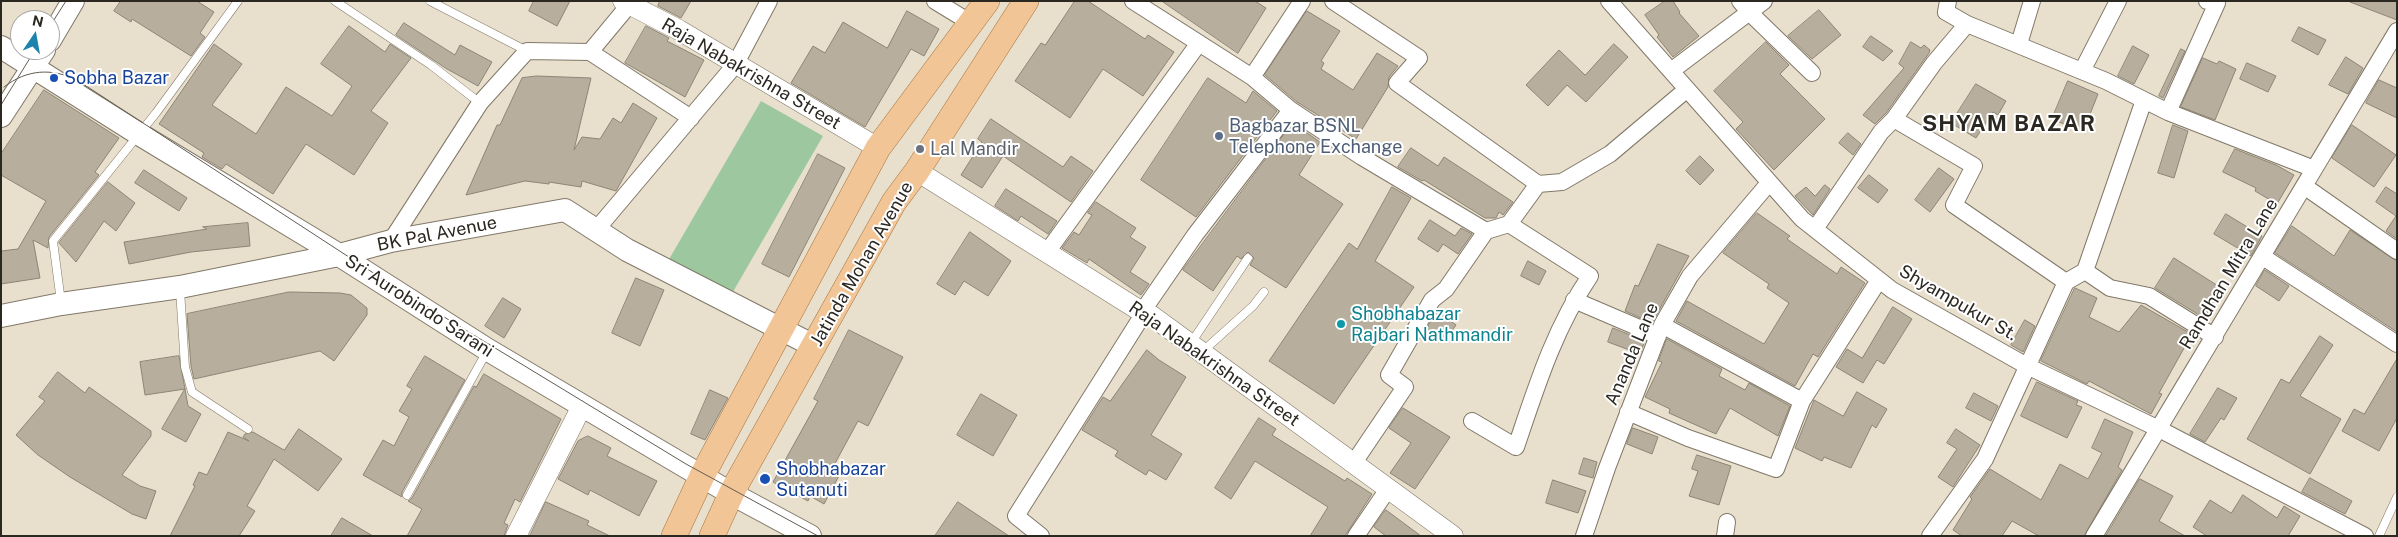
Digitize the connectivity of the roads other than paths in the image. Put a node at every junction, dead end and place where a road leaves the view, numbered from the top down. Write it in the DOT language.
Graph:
graph roads {
  1 [pos="73,1"];
  2 [pos="238,1"];
  3 [pos="336,1"];
  4 [pos="430,1"];
  5 [pos="768,1"];
  6 [pos="935,1"];
  7 [pos="987,1"];
  8 [pos="1026,1"];
  9 [pos="1133,1"];
  10 [pos="1302,1"];
  11 [pos="1333,1"];
  12 [pos="1609,1"];
  13 [pos="1764,1"];
  14 [pos="1948,1"];
  15 [pos="2032,1"];
  16 [pos="2118,1"];
  17 [pos="2206,1"];
  18 [pos="626,3"];
  19 [pos="1744,7"];
  20 [pos="60,23"];
  21 [pos="971,23"];
  22 [pos="1967,24"];
  23 [pos="2397,31"];
  24 [pos="1199,43"];
  25 [pos="2018,44"];
  26 [pos="526,51"];
  27 [pos="590,52"];
  28 [pos="37,60"];
  29 [pos="39,60"];
  30 [pos="735,65"];
  31 [pos="1672,71"];
  32 [pos="2082,71"];
  33 [pos="1812,73"];
  34 [pos="1252,77"];
  35 [pos="1686,90"];
  36 [pos="2144,100"];
  37 [pos="480,103"];
  38 [pos="1291,110"];
  39 [pos="2168,112"];
  40 [pos="1,116"];
  41 [pos="691,118"];
  42 [pos="1894,119"];
  43 [pos="139,134"];
  44 [pos="878,148"];
  45 [pos="2314,169"];
  46 [pos="917,171"];
  47 [pos="1769,183"];
  48 [pos="1538,184"];
  49 [pos="2304,186"];
  50 [pos="1509,224"];
  51 [pos="596,230"];
  52 [pos="1815,230"];
  53 [pos="1486,232"];
  54 [pos="391,241"];
  55 [pos="2397,251"];
  56 [pos="1047,252"];
  57 [pos="339,255"];
  58 [pos="2263,257"];
  59 [pos="1248,258"];
  60 [pos="2085,271"];
  61 [pos="1879,280"];
  62 [pos="2066,282"];
  63 [pos="180,287"];
  64 [pos="1264,292"];
  65 [pos="1574,300"];
  66 [pos="61,304"];
  67 [pos="1143,313"];
  68 [pos="1,316"];
  69 [pos="781,329"];
  70 [pos="1660,331"];
  71 [pos="2214,337"];
  72 [pos="2397,344"];
  73 [pos="814,346"];
  74 [pos="1196,348"];
  75 [pos="488,350"];
  76 [pos="2027,366"];
  77 [pos="1802,401"];
  78 [pos="582,406"];
  79 [pos="1628,412"];
  80 [pos="1472,421"];
  81 [pos="248,429"];
  82 [pos="2158,429"];
  83 [pos="1353,464"];
  84 [pos="702,476"];
  85 [pos="1388,489"];
  86 [pos="732,494"];
  87 [pos="406,495"];
  88 [pos="2397,497"];
  89 [pos="1933,535"];
  90 [pos="516,536"];
  91 [pos="674,536"];
  92 [pos="712,536"];
  93 [pos="810,536"];
  94 [pos="1041,536"];
  95 [pos="1356,536"];
  96 [pos="1453,536"];
  97 [pos="1584,536"];
  98 [pos="2094,536"];
  99 [pos="2365,536"];
  100 [pos="2379,536"];
  1 -- 20 [label="main road"];
  2 -- 43 [label="lane"];
  3 -- 37 [label="lane"];
  4 -- 26 [label="lane"];
  5 -- 30 [label="street"];
  6 -- 21 [label="street"];
  7 -- 21 [label="main road"];
  8 -- 46 [label="main road, Jatinda Mohan Avenue"];
  9 -- 24 [label="street"];
  10 -- 34 [label="street"];
  11 -- 48 [label="street"];
  12 -- 31 [label="street, Shyampukur St."];
  13 -- 19 [label="street"];
  14 -- 22 [label="street"];
  15 -- 25 [label="street"];
  16 -- 32 [label="street"];
  17 -- 39 [label="street"];
  18 -- 27 [label="street"];
  18 -- 30 [label="street, Raja Nabakrishna Street"];
  19 -- 31 [label="street"];
  19 -- 33 [label="street"];
  21 -- 44 [label="main road"];
  22 -- 25 [label="street"];
  22 -- 42 [label="street"];
  23 -- 45 [label="street, Ramdhan Mitra Lane"];
  24 -- 34 [label="street"];
  24 -- 56 [label="street"];
  25 -- 32 [label="street"];
  26 -- 27 [label="street"];
  26 -- 37 [label="street"];
  27 -- 41 [label="street"];
  28 -- 40 [label="main road"];
  29 -- 43 [label="main road, Sri Aurobindo Sarani"];
  30 -- 41 [label="street"];
  30 -- 44 [label="street, Raja Nabakrishna Street"];
  31 -- 35 [label="street, Shyampukur St."];
  32 -- 36 [label="street"];
  34 -- 38 [label="street"];
  35 -- 47 [label="street, Shyampukur St."];
  35 -- 48 [label="street"];
  36 -- 39 [label="street"];
  36 -- 60 [label="street"];
  37 -- 54 [label="street"];
  38 -- 53 [label="street"];
  38 -- 67 [label="street"];
  39 -- 45 [label="street"];
  41 -- 51 [label="street"];
  42 -- 52 [label="street"];
  42 -- 62 [label="street"];
  43 -- 57 [label="main road, Sri Aurobindo Sarani"];
  43 -- 66 [label="lane"];
  44 -- 69 [label="main road"];
  45 -- 49 [label="street, Ramdhan Mitra Lane"];
  46 -- 56 [label="street, Raja Nabakrishna Street"];
  46 -- 73 [label="main road, Jatinda Mohan Avenue"];
  47 -- 52 [label="street, Shyampukur St."];
  47 -- 70 [label="street, Ananda Lane"];
  48 -- 50 [label="street"];
  49 -- 55 [label="street"];
  49 -- 58 [label="street, Ramdhan Mitra Lane"];
  50 -- 53 [label="street"];
  50 -- 65 [label="street"];
  51 -- 54 [label="main road, BK Pal Avenue"];
  51 -- 69 [label="main road, BK Pal Avenue"];
  52 -- 61 [label="street, Shyampukur St."];
  53 -- 83 [label="street"];
  54 -- 57 [label="main road, BK Pal Avenue"];
  56 -- 67 [label="street, Raja Nabakrishna Street"];
  57 -- 63 [label="main road, BK Pal Avenue"];
  57 -- 75 [label="main road, Sri Aurobindo Sarani"];
  58 -- 71 [label="street, Ramdhan Mitra Lane"];
  58 -- 72 [label="street"];
  59 -- 74 [label="lane"];
  60 -- 62 [label="street"];
  60 -- 71 [label="street"];
  61 -- 76 [label="street, Shyampukur St."];
  61 -- 77 [label="street"];
  62 -- 76 [label="street"];
  63 -- 66 [label="main road, BK Pal Avenue"];
  63 -- 81 [label="lane"];
  64 -- 74 [label="lane"];
  65 -- 70 [label="street"];
  65 -- 80 [label="street"];
  66 -- 68 [label="main road, BK Pal Avenue"];
  67 -- 74 [label="street, Raja Nabakrishna Street"];
  67 -- 94 [label="street"];
  69 -- 73 [label="main road, BK Pal Avenue"];
  69 -- 84 [label="main road"];
  70 -- 77 [label="street"];
  70 -- 79 [label="street, Ananda Lane"];
  71 -- 82 [label="street, Ramdhan Mitra Lane"];
  73 -- 86 [label="main road, Jatinda Mohan Avenue"];
  74 -- 83 [label="street, Raja Nabakrishna Street"];
  75 -- 78 [label="main road, Sri Aurobindo Sarani"];
  75 -- 87 [label="lane"];
  76 -- 82 [label="street, Shyampukur St."];
  76 -- 89 [label="street"];
  77 -- 79 [label="street"];
  78 -- 84 [label="main road, Sri Aurobindo Sarani"];
  78 -- 90 [label="street"];
  79 -- 97 [label="street, Ananda Lane"];
  82 -- 98 [label="street, Ramdhan Mitra Lane"];
  82 -- 99 [label="street, Shyampukur St."];
  83 -- 85 [label="street, Raja Nabakrishna Street"];
  84 -- 86 [label="main road, Sri Aurobindo Sarani"];
  84 -- 91 [label="main road"];
  85 -- 95 [label="street"];
  85 -- 96 [label="street, Raja Nabakrishna Street"];
  86 -- 92 [label="main road, Jatinda Mohan Avenue"];
  86 -- 93 [label="main road, Sri Aurobindo Sarani"];
  88 -- 100 [label="lane"];
}
